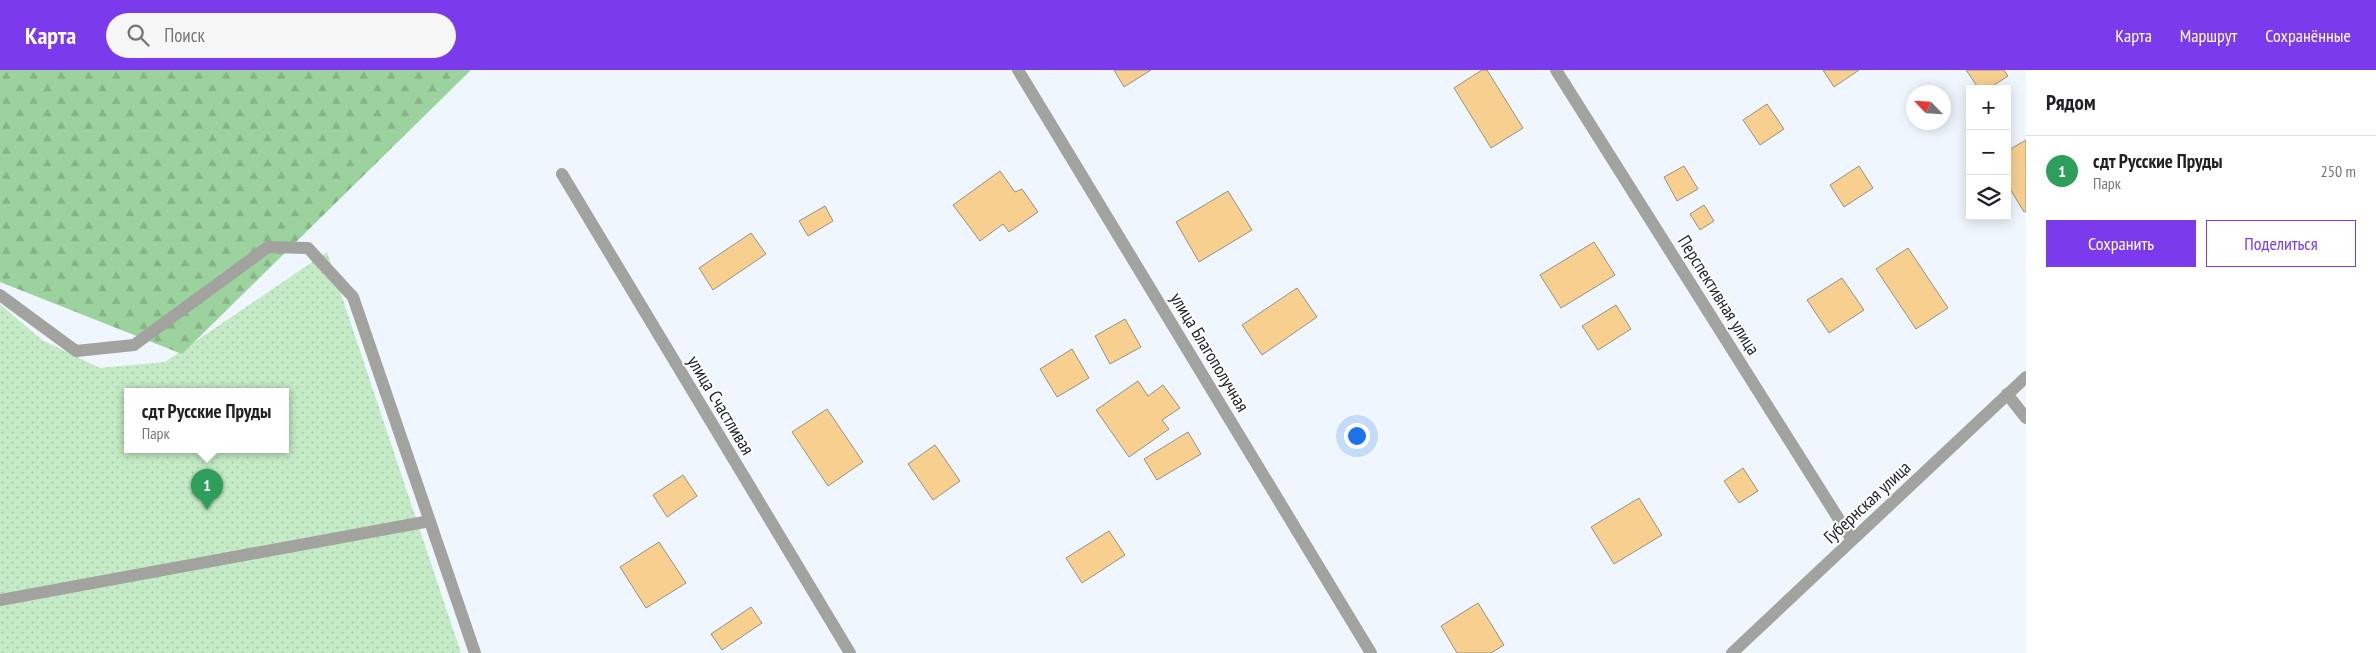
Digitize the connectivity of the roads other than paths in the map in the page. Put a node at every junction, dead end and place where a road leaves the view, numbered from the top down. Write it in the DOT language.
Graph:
graph roads {
  1 [pos="1018,70"];
  2 [pos="1556,70"];
  3 [pos="562,174"];
  4 [pos="0,295"];
  5 [pos="2026,377"];
  6 [pos="2008,394"];
  7 [pos="2026,418"];
  8 [pos="430,521"];
  9 [pos="1852,540"];
  10 [pos="0,600"];
  11 [pos="475,653"];
  12 [pos="850,653"];
  13 [pos="1371,653"];
  14 [pos="1732,653"];
  1 -- 13 [label="street, улица Благополучная"];
  2 -- 9 [label="street, Перспективная улица"];
  3 -- 12 [label="street, улица Счастливая"];
  4 -- 8 [label="street"];
  5 -- 6 [label="street, Губернская улица"];
  6 -- 7 [label="street"];
  6 -- 9 [label="street, Губернская улица"];
  8 -- 10 [label="street"];
  8 -- 11 [label="street"];
  9 -- 14 [label="street, Губернская улица"];
}
